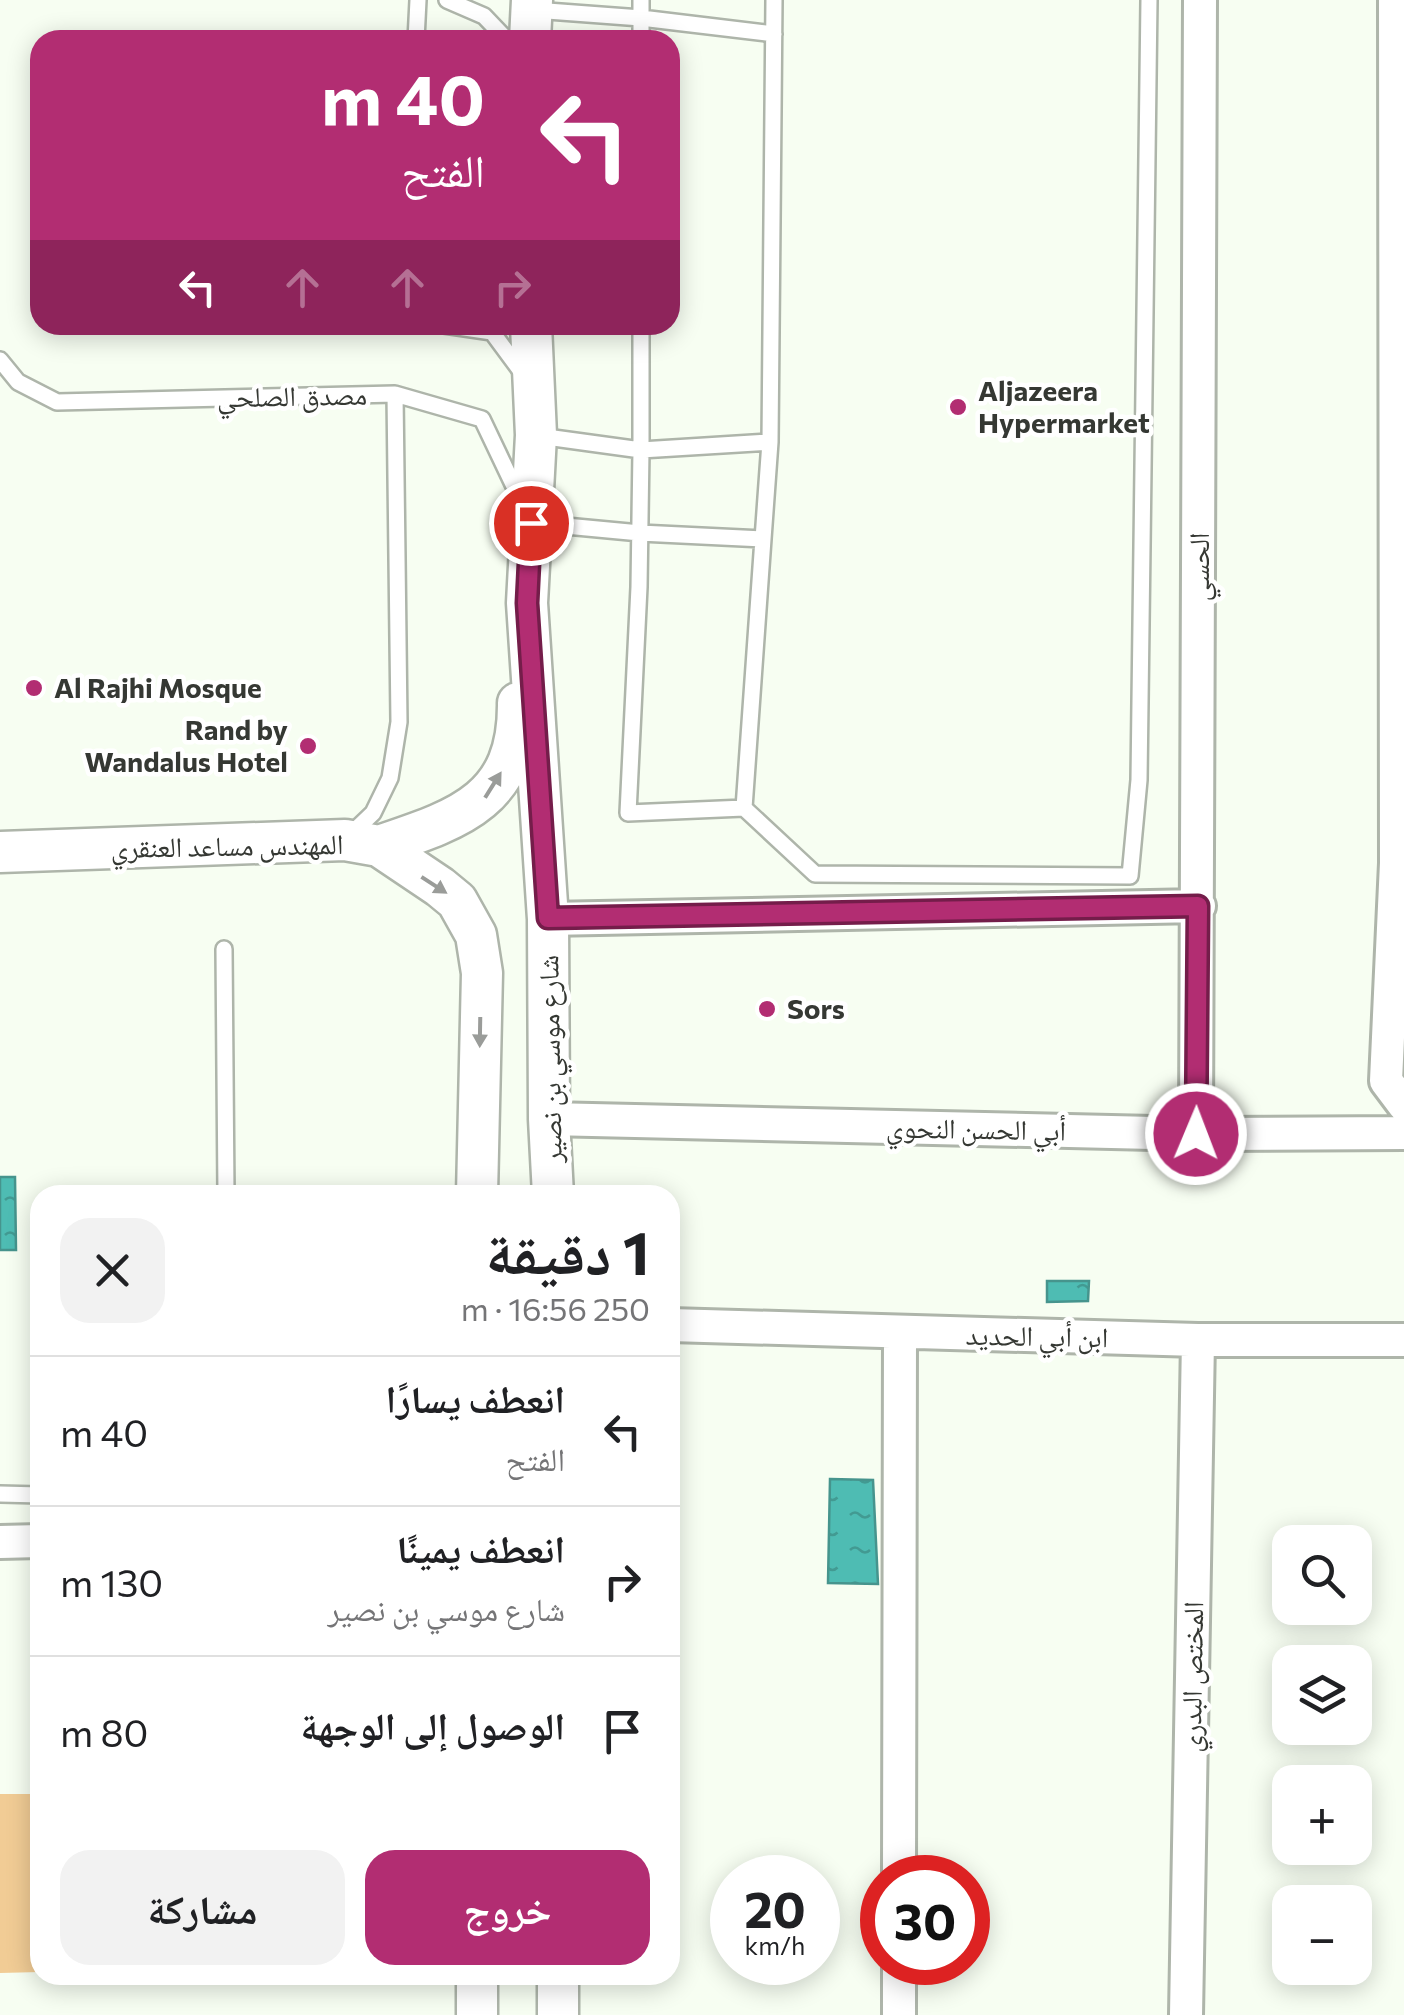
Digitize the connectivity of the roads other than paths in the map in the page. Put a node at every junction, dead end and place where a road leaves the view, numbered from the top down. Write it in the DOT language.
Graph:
graph roads {
  1 [pos="418,0"];
  2 [pos="447,0"];
  3 [pos="640,0"];
  4 [pos="774,0"];
  5 [pos="1149,0"];
  6 [pos="1200,0"];
  7 [pos="1394,0"];
  8 [pos="641,18"];
  9 [pos="525,23"];
  10 [pos="416,30"];
  11 [pos="641,30"];
  12 [pos="774,34"];
  13 [pos="494,335"];
  14 [pos="531,335"];
  15 [pos="641,335"];
  16 [pos="0,360"];
  17 [pos="532,385"];
  18 [pos="395,394"];
  19 [pos="536,436"];
  20 [pos="770,442"];
  21 [pos="640,450"];
  22 [pos="531,523"];
  23 [pos="640,533"];
  24 [pos="763,539"];
  25 [pos="527,603"];
  26 [pos="744,808"];
  27 [pos="362,843"];
  28 [pos="0,852"];
  29 [pos="1400,863"];
  30 [pos="1198,906"];
  31 [pos="548,918"];
  32 [pos="224,950"];
  33 [pos="1398,1089"];
  34 [pos="548,1119"];
  35 [pos="1196,1134"];
  36 [pos="1404,1134"];
  37 [pos="226,1185"];
  38 [pos="477,1185"];
  39 [pos="552,1185"];
  40 [pos="680,1325"];
  41 [pos="900,1333"];
  42 [pos="1198,1340"];
  43 [pos="1404,1340"];
  44 [pos="0,1494"];
  45 [pos="30,1494"];
  46 [pos="30,1541"];
  47 [pos="0,1542"];
  48 [pos="899,1855"];
  49 [pos="477,1985"];
  50 [pos="558,1985"];
  51 [pos="899,1985"];
  52 [pos="477,2015"];
  53 [pos="558,2015"];
  54 [pos="899,2015"];
  55 [pos="1186,2015"];
  1 -- 10 [label="lane"];
  2 -- 9 [label="lane"];
  3 -- 8 [label="lane"];
  4 -- 12 [label="lane"];
  5 -- 26 [label="lane"];
  6 -- 30 [label="street, الحسي"];
  7 -- 29 [label="street"];
  8 -- 9 [label="lane"];
  8 -- 11 [label="lane"];
  8 -- 12 [label="lane"];
  12 -- 20 [label="lane"];
  13 -- 17 [label="lane"];
  14 -- 17 [label="street, شارع موسي بن نصير"];
  15 -- 21 [label="lane"];
  16 -- 18 [label="lane, مصدق الصلحي"];
  17 -- 19 [label="street, شارع موسي بن نصير"];
  18 -- 22 [label="lane, مصدق الصلحي"];
  18 -- 27 [label="lane"];
  19 -- 21 [label="lane"];
  19 -- 22 [label="street, شارع موسي بن نصير"];
  20 -- 21 [label="lane"];
  20 -- 24 [label="lane"];
  21 -- 23 [label="lane"];
  22 -- 23 [label="lane"];
  22 -- 25 [label="street, شارع موسي بن نصير"];
  23 -- 24 [label="lane"];
  23 -- 26 [label="lane"];
  24 -- 26 [label="lane"];
  27 -- 25 [label="street, one-way"];
  25 -- 31 [label="street, شارع موسي بن نصير"];
  27 -- 28 [label="street, المهندس مساعد العنقري"];
  27 -- 38 [label="street, المهندس مساعد العنقري, one-way"];
  29 -- 33 [label="street"];
  30 -- 31 [label="street"];
  30 -- 35 [label="street, الحسي"];
  31 -- 34 [label="street, شارع موسي بن نصير"];
  32 -- 37 [label="lane"];
  34 -- 35 [label="street, أبي الحسن النحوي"];
  34 -- 39 [label="street, شارع موسي بن نصير"];
  35 -- 36 [label="street, أبي الحسن النحوي"];
  40 -- 41 [label="street, ابن أبي الحديد"];
  41 -- 42 [label="street, ابن أبي الحديد"];
  41 -- 48 [label="street"];
  42 -- 43 [label="street, ابن أبي الحديد"];
  42 -- 55 [label="street, المختص البدري"];
  44 -- 45 [label="lane"];
  46 -- 47 [label="street"];
  49 -- 52 [label="street"];
  50 -- 53 [label="street"];
  51 -- 54 [label="street"];
}
